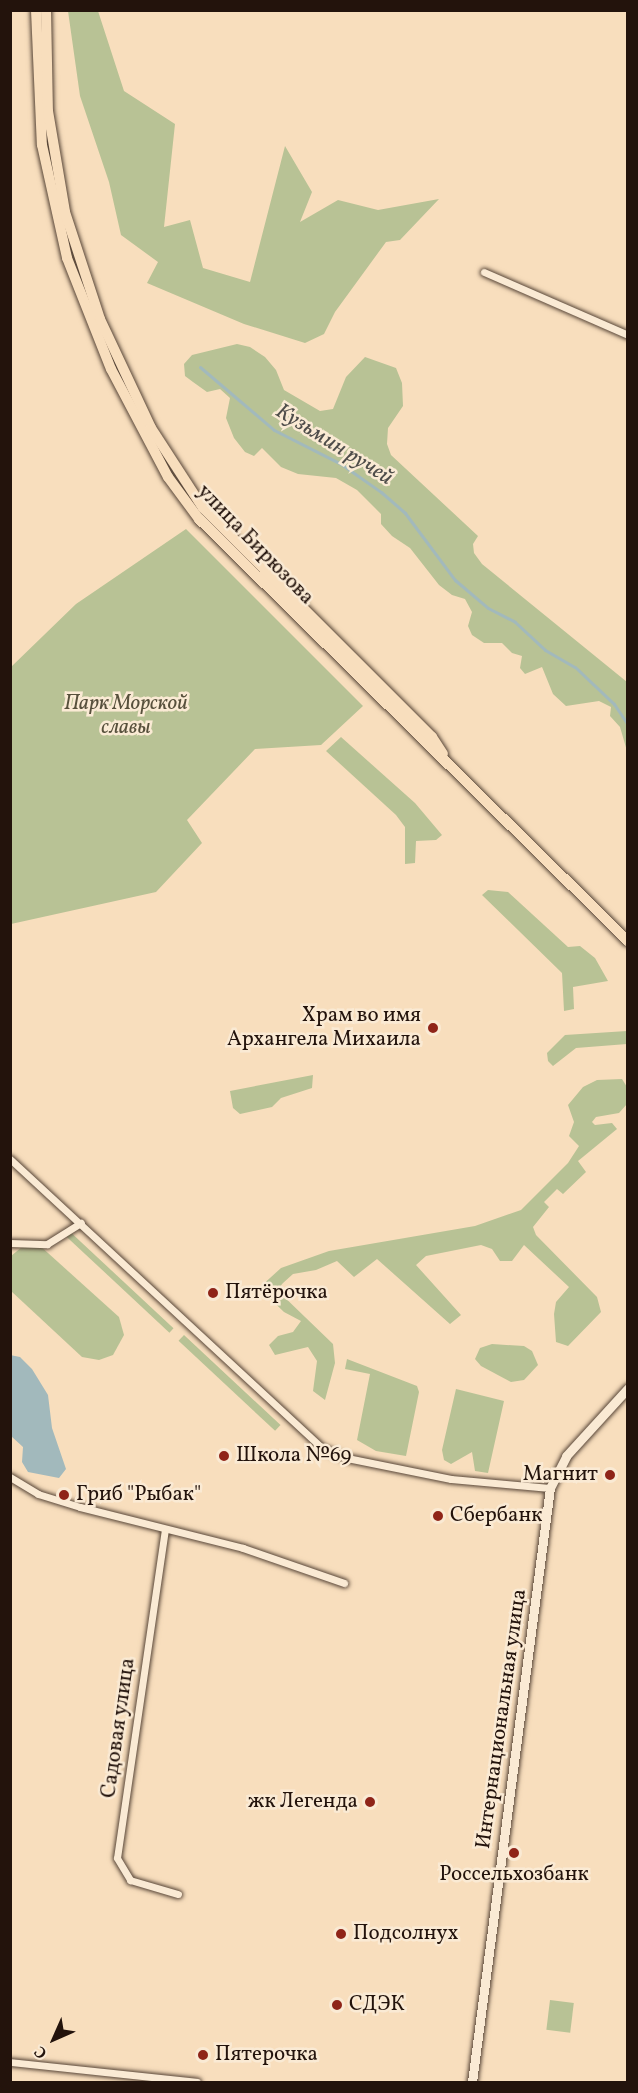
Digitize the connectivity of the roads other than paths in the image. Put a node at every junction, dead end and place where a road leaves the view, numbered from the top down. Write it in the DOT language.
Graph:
graph roads {
  1 [pos="36,10"];
  2 [pos="46,10"];
  3 [pos="484,272"];
  4 [pos="627,335"];
  5 [pos="446,759"];
  6 [pos="627,941"];
  7 [pos="10,1159"];
  8 [pos="81,1223"];
  9 [pos="10,1243"];
  10 [pos="627,1388"];
  11 [pos="10,1477"];
  12 [pos="550,1488"];
  13 [pos="165,1529"];
  14 [pos="344,1583"];
  15 [pos="178,1894"];
  16 [pos="10,2062"];
  17 [pos="147,2080"];
  18 [pos="197,2082"];
  19 [pos="472,2082"];
  1 -- 5 [label="main road, улица Бирюзова"];
  2 -- 5 [label="main road, улица Бирюзова"];
  3 -- 4 [label="street"];
  5 -- 6 [label="main road, улица Бирюзова"];
  7 -- 8 [label="street"];
  8 -- 9 [label="street"];
  8 -- 12 [label="street"];
  10 -- 12 [label="main road, Интернациональная улица"];
  11 -- 13 [label="street"];
  12 -- 19 [label="main road, Интернациональная улица"];
  13 -- 14 [label="street"];
  13 -- 15 [label="street, Садовая улица"];
  16 -- 17 [label="street"];
  17 -- 18 [label="street"];
}
